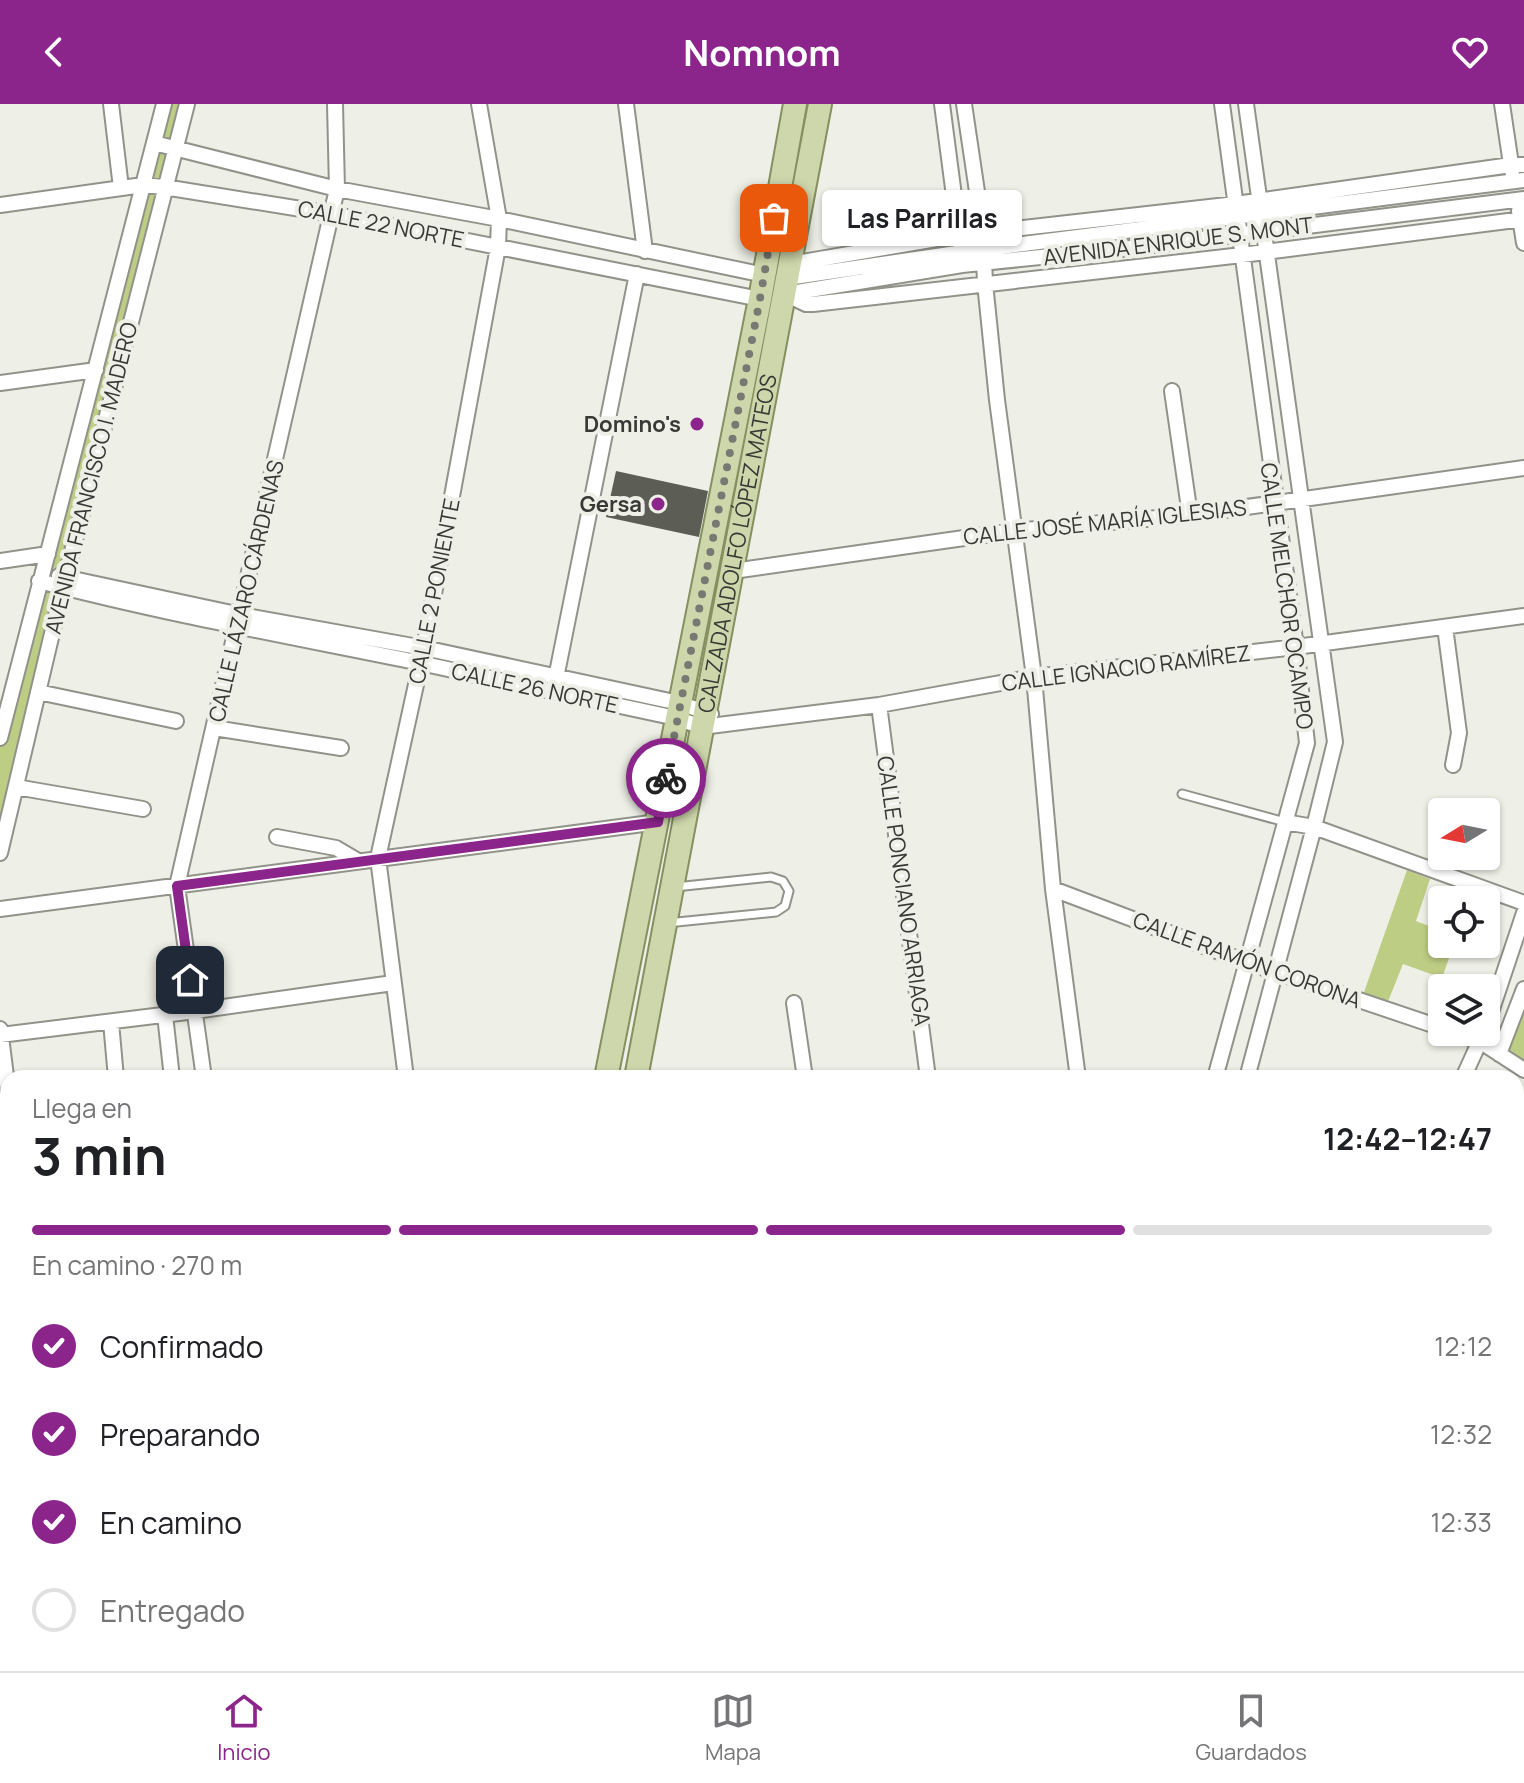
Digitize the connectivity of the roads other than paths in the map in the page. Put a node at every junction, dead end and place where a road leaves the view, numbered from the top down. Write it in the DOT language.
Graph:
graph roads {
  1 [pos="111,104"];
  2 [pos="164,104"];
  3 [pos="187,104"];
  4 [pos="335,104"];
  5 [pos="479,104"];
  6 [pos="626,104"];
  7 [pos="795,104"];
  8 [pos="820,104"];
  9 [pos="942,104"];
  10 [pos="964,104"];
  11 [pos="1222,104"];
  12 [pos="1246,104"];
  13 [pos="1502,104"];
  14 [pos="154,143"];
  15 [pos="176,148"];
  16 [pos="1518,165"];
  17 [pos="1519,181"];
  18 [pos="143,185"];
  19 [pos="164,187"];
  20 [pos="121,188"];
  21 [pos="337,189"];
  22 [pos="1521,199"];
  23 [pos="0,205"];
  24 [pos="1261,206"];
  25 [pos="1237,210"];
  26 [pos="332,214"];
  27 [pos="499,219"];
  28 [pos="1522,219"];
  29 [pos="983,232"];
  30 [pos="1264,232"];
  31 [pos="960,235"];
  32 [pos="1240,235"];
  33 [pos="1524,243"];
  34 [pos="498,247"];
  35 [pos="645,251"];
  36 [pos="1267,251"];
  37 [pos="1242,255"];
  38 [pos="984,256"];
  39 [pos="962,259"];
  40 [pos="637,274"];
  41 [pos="764,275"];
  42 [pos="787,279"];
  43 [pos="985,283"];
  44 [pos="760,299"];
  45 [pos="96,370"];
  46 [pos="0,383"];
  47 [pos="1172,391"];
  48 [pos="1524,468"];
  49 [pos="1300,499"];
  50 [pos="1275,503"];
  51 [pos="1190,515"];
  52 [pos="1013,531"];
  53 [pos="48,554"];
  54 [pos="0,561"];
  55 [pos="733,571"];
  56 [pos="41,576"];
  57 [pos="64,583"];
  58 [pos="1524,616"];
  59 [pos="239,621"];
  60 [pos="1445,627"];
  61 [pos="1321,644"];
  62 [pos="1296,647"];
  63 [pos="422,656"];
  64 [pos="1034,677"];
  65 [pos="555,684"];
  66 [pos="38,692"];
  67 [pos="879,705"];
  68 [pos="678,710"];
  69 [pos="704,719"];
  70 [pos="176,721"];
  71 [pos="214,728"];
  72 [pos="0,735"];
  73 [pos="341,748"];
  74 [pos="1453,765"];
  75 [pos="16,787"];
  76 [pos="1182,794"];
  77 [pos="143,809"];
  78 [pos="658,822"];
  79 [pos="1285,822"];
  80 [pos="1314,827"];
  81 [pos="277,837"];
  82 [pos="0,853"];
  83 [pos="378,858"];
  84 [pos="358,861"];
  85 [pos="177,886"];
  86 [pos="672,888"];
  87 [pos="1053,889"];
  88 [pos="1524,903"];
  89 [pos="0,909"];
  90 [pos="1524,913"];
  91 [pos="665,923"];
  92 [pos="1246,962"];
  93 [pos="1275,972"];
  94 [pos="393,983"];
  95 [pos="1500,986"];
  96 [pos="1524,989"];
  97 [pos="794,1003"];
  98 [pos="195,1011"];
  99 [pos="165,1015"];
  100 [pos="111,1022"];
  101 [pos="1428,1023"];
  102 [pos="0,1027"];
  103 [pos="0,1035"];
  104 [pos="1478,1046"];
  105 [pos="1493,1046"];
  106 [pos="1499,1054"];
  107 [pos="5,1070"];
  108 [pos="115,1070"];
  109 [pos="171,1070"];
  110 [pos="203,1070"];
  111 [pos="405,1070"];
  112 [pos="608,1070"];
  113 [pos="637,1070"];
  114 [pos="804,1070"];
  115 [pos="927,1070"];
  116 [pos="1077,1070"];
  117 [pos="1217,1070"];
  118 [pos="1249,1070"];
  119 [pos="1467,1070"];
  120 [pos="1524,1070"];
  1 -- 20 [label="street"];
  2 -- 14 [label="street, AVENIDA FRANCISCO I. MADERO"];
  3 -- 15 [label="street, AVENIDA FRANCISCO I. MADERO"];
  4 -- 21 [label="street, CALLE LÁZARO CÁRDENAS"];
  5 -- 27 [label="street, CALLE 2 PONIENTE"];
  6 -- 35 [label="street"];
  7 -- 41 [label="main road, CALZADA ADOLFO LÓPEZ MATEOS"];
  8 -- 42 [label="main road, CALZADA ADOLFO LÓPEZ MATEOS"];
  9 -- 31 [label="street"];
  10 -- 29 [label="street"];
  11 -- 25 [label="street, CALLE MELCHOR OCAMPO"];
  12 -- 24 [label="street, CALLE MELCHOR OCAMPO"];
  13 -- 16 [label="street"];
  14 -- 15 [label="street, CALLE 22 NORTE"];
  14 -- 18 [label="street, AVENIDA FRANCISCO I. MADERO"];
  15 -- 19 [label="street, AVENIDA FRANCISCO I. MADERO"];
  15 -- 21 [label="street, CALLE 22 NORTE"];
  16 -- 17 [label="street"];
  16 -- 24 [label="street"];
  17 -- 22 [label="street"];
  17 -- 24 [label="street, AVENIDA ENRIQUE S. MONT"];
  18 -- 19 [label="street, CALLE 22 NORTE"];
  18 -- 20 [label="street, CALLE 22 NORTE"];
  18 -- 45 [label="street, AVENIDA FRANCISCO I. MADERO"];
  19 -- 26 [label="street, CALLE 22 NORTE"];
  19 -- 57 [label="street, AVENIDA FRANCISCO I. MADERO"];
  20 -- 23 [label="street, CALLE 22 NORTE"];
  21 -- 26 [label="street, CALLE LÁZARO CÁRDENAS"];
  21 -- 27 [label="street, CALLE 22 NORTE"];
  22 -- 28 [label="street"];
  22 -- 30 [label="street, AVENIDA ENRIQUE S. MONT"];
  24 -- 25 [label="street"];
  24 -- 30 [label="street, CALLE MELCHOR OCAMPO"];
  25 -- 29 [label="street"];
  25 -- 32 [label="street, CALLE MELCHOR OCAMPO"];
  25 -- 38 [label="street, AVENIDA ENRIQUE S. MONT"];
  26 -- 34 [label="street, CALLE 22 NORTE"];
  26 -- 59 [label="street, CALLE LÁZARO CÁRDENAS"];
  27 -- 34 [label="street, CALLE 2 PONIENTE"];
  27 -- 35 [label="street, CALLE 22 NORTE"];
  28 -- 33 [label="street"];
  28 -- 36 [label="street"];
  29 -- 31 [label="street"];
  29 -- 38 [label="street"];
  30 -- 32 [label="street, AVENIDA ENRIQUE S. MONT"];
  30 -- 36 [label="street, CALLE MELCHOR OCAMPO"];
  31 -- 39 [label="street"];
  31 -- 42 [label="street"];
  32 -- 37 [label="street, CALLE MELCHOR OCAMPO"];
  32 -- 38 [label="street, AVENIDA ENRIQUE S. MONT"];
  34 -- 40 [label="street, CALLE 22 NORTE"];
  34 -- 63 [label="street, CALLE 2 PONIENTE"];
  35 -- 41 [label="street, CALLE 22 NORTE"];
  36 -- 37 [label="street"];
  36 -- 49 [label="street, CALLE MELCHOR OCAMPO"];
  37 -- 43 [label="street"];
  37 -- 50 [label="street, CALLE MELCHOR OCAMPO"];
  38 -- 39 [label="street, AVENIDA ENRIQUE S. MONT"];
  38 -- 43 [label="street"];
  39 -- 42 [label="street, AVENIDA ENRIQUE S. MONT"];
  39 -- 43 [label="street"];
  40 -- 44 [label="street, CALLE 22 NORTE"];
  40 -- 65 [label="street"];
  41 -- 44 [label="main road, CALZADA ADOLFO LÓPEZ MATEOS"];
  42 -- 43 [label="street"];
  42 -- 55 [label="main road, CALZADA ADOLFO LÓPEZ MATEOS"];
  43 -- 52 [label="street"];
  44 -- 68 [label="main road, CALZADA ADOLFO LÓPEZ MATEOS"];
  45 -- 46 [label="street"];
  45 -- 53 [label="street, AVENIDA FRANCISCO I. MADERO"];
  47 -- 51 [label="street"];
  48 -- 49 [label="street, CALLE JOSÉ MARÍA IGLESIAS"];
  49 -- 50 [label="street, CALLE JOSÉ MARÍA IGLESIAS"];
  49 -- 61 [label="street, CALLE MELCHOR OCAMPO"];
  50 -- 51 [label="street, CALLE JOSÉ MARÍA IGLESIAS"];
  50 -- 62 [label="street, CALLE MELCHOR OCAMPO"];
  51 -- 52 [label="street, CALLE JOSÉ MARÍA IGLESIAS"];
  52 -- 55 [label="street, CALLE JOSÉ MARÍA IGLESIAS"];
  52 -- 64 [label="street"];
  53 -- 54 [label="street"];
  53 -- 56 [label="street, AVENIDA FRANCISCO I. MADERO"];
  55 -- 69 [label="main road, CALZADA ADOLFO LÓPEZ MATEOS"];
  56 -- 57 [label="street, CALLE 26 NORTE"];
  56 -- 72 [label="street, AVENIDA FRANCISCO I. MADERO"];
  57 -- 59 [label="street, CALLE 26 NORTE"];
  57 -- 66 [label="street, AVENIDA FRANCISCO I. MADERO"];
  58 -- 60 [label="street, CALLE IGNACIO RAMÍREZ"];
  59 -- 63 [label="street, CALLE 26 NORTE"];
  59 -- 71 [label="street, CALLE LÁZARO CÁRDENAS"];
  60 -- 61 [label="street, CALLE IGNACIO RAMÍREZ"];
  60 -- 74 [label="street"];
  61 -- 62 [label="street, CALLE IGNACIO RAMÍREZ"];
  61 -- 80 [label="street, CALLE MELCHOR OCAMPO"];
  62 -- 64 [label="street, CALLE IGNACIO RAMÍREZ"];
  62 -- 79 [label="street, CALLE MELCHOR OCAMPO"];
  63 -- 65 [label="street, CALLE 26 NORTE"];
  63 -- 83 [label="street, CALLE 2 PONIENTE"];
  64 -- 67 [label="street, CALLE IGNACIO RAMÍREZ"];
  64 -- 87 [label="street"];
  65 -- 68 [label="street, CALLE 26 NORTE"];
  66 -- 70 [label="street"];
  66 -- 75 [label="street, AVENIDA FRANCISCO I. MADERO"];
  67 -- 69 [label="street, CALLE IGNACIO RAMÍREZ"];
  67 -- 115 [label="street, CALLE PONCIANO ARRIAGA"];
  68 -- 69 [label="street, CALLE 26 NORTE"];
  68 -- 78 [label="main road, CALZADA ADOLFO LÓPEZ MATEOS"];
  69 -- 86 [label="main road, CALZADA ADOLFO LÓPEZ MATEOS"];
  71 -- 73 [label="street"];
  71 -- 85 [label="street, CALLE LÁZARO CÁRDENAS"];
  75 -- 77 [label="street"];
  75 -- 82 [label="street, AVENIDA FRANCISCO I. MADERO"];
  76 -- 79 [label="lane"];
  78 -- 83 [label="street"];
  78 -- 112 [label="main road, CALZADA ADOLFO LÓPEZ MATEOS"];
  79 -- 80 [label="street"];
  79 -- 92 [label="street, CALLE MELCHOR OCAMPO"];
  80 -- 88 [label="street"];
  80 -- 93 [label="street, CALLE MELCHOR OCAMPO"];
  81 -- 84 [label="street"];
  83 -- 84 [label="street"];
  83 -- 94 [label="street, CALLE 2 PONIENTE"];
  84 -- 85 [label="street"];
  85 -- 89 [label="street"];
  85 -- 98 [label="street, CALLE LÁZARO CÁRDENAS"];
  86 -- 91 [label="main road, CALZADA ADOLFO LÓPEZ MATEOS"];
  86 -- 91 [label="lane"];
  87 -- 92 [label="street, CALLE RAMÓN CORONA"];
  87 -- 116 [label="street"];
  90 -- 95 [label="street"];
  91 -- 113 [label="main road, CALZADA ADOLFO LÓPEZ MATEOS"];
  92 -- 93 [label="street, CALLE RAMÓN CORONA"];
  92 -- 117 [label="street, CALLE MELCHOR OCAMPO"];
  93 -- 101 [label="street, CALLE RAMÓN CORONA"];
  93 -- 118 [label="street, CALLE MELCHOR OCAMPO"];
  94 -- 98 [label="street"];
  94 -- 111 [label="street, CALLE 2 PONIENTE"];
  96 -- 106 [label="street"];
  97 -- 114 [label="street"];
  98 -- 99 [label="street"];
  98 -- 110 [label="street, CALLE LÁZARO CÁRDENAS"];
  99 -- 100 [label="street"];
  99 -- 109 [label="street"];
  100 -- 103 [label="street"];
  100 -- 108 [label="street"];
  102 -- 103 [label="street"];
  103 -- 107 [label="street"];
  104 -- 119 [label="street"];
  105 -- 106 [label="street"];
  106 -- 120 [label="street"];
}
